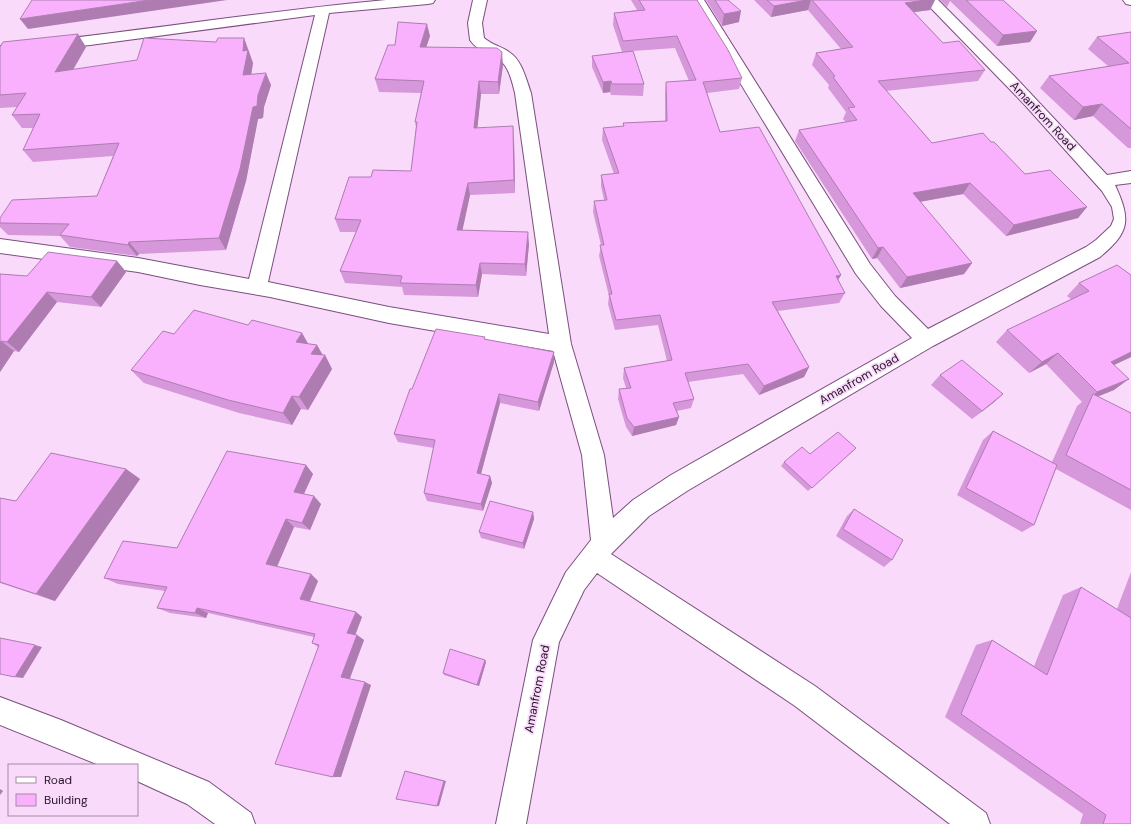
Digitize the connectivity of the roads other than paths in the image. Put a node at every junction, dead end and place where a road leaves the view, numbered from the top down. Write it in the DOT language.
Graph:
graph roads {
  1 [pos="428,0"];
  2 [pos="480,0"];
  3 [pos="697,0"];
  4 [pos="930,0"];
  5 [pos="322,10"];
  6 [pos="0,50"];
  7 [pos="1131,177"];
  8 [pos="1103,181"];
  9 [pos="1125,233"];
  10 [pos="0,246"];
  11 [pos="257,288"];
  12 [pos="926,340"];
  13 [pos="561,344"];
  14 [pos="599,550"];
  15 [pos="0,711"];
  16 [pos="132,764"];
  17 [pos="138,766"];
  18 [pos="240,824"];
  19 [pos="511,824"];
  20 [pos="975,824"];
  1 -- 5 [label="street"];
  2 -- 13 [label="street"];
  3 -- 12 [label="street"];
  4 -- 8 [label="street, Amanfrom Road"];
  5 -- 6 [label="street"];
  5 -- 11 [label="street"];
  7 -- 8 [label="street"];
  8 -- 9 [label="street, Amanfrom Road"];
  9 -- 12 [label="street, Amanfrom Road"];
  10 -- 11 [label="street"];
  11 -- 13 [label="street"];
  12 -- 14 [label="street, Amanfrom Road"];
  13 -- 14 [label="street"];
  14 -- 19 [label="street, Amanfrom Road"];
  14 -- 20 [label="street"];
  15 -- 16 [label="street"];
  17 -- 18 [label="street"];
}
